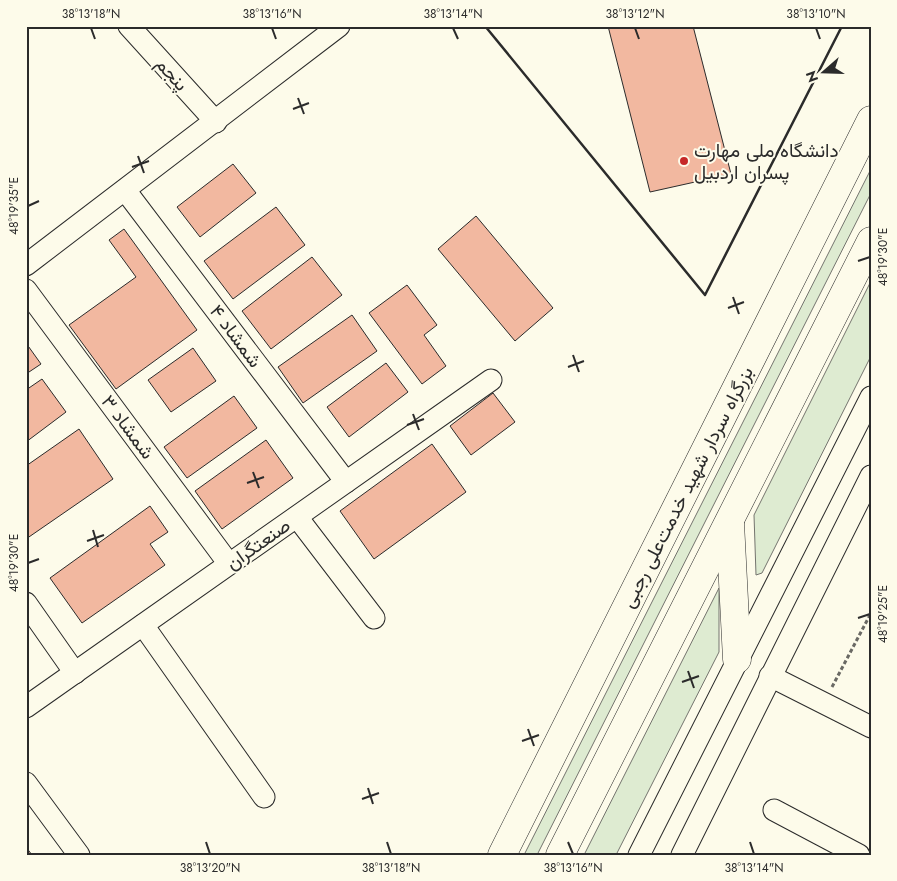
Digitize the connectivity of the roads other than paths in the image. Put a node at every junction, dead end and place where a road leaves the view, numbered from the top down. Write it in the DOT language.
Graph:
graph roads {
  1 [pos="129,26"];
  2 [pos="339,26"];
  3 [pos="871,120"];
  4 [pos="216,122"];
  5 [pos="125,190"];
  6 [pos="871,241"];
  7 [pos="26,265"];
  8 [pos="26,290"];
  9 [pos="491,380"];
  10 [pos="871,397"];
  11 [pos="871,476"];
  12 [pos="346,482"];
  13 [pos="297,517"];
  14 [pos="730,521"];
  15 [pos="229,564"];
  16 [pos="26,603"];
  17 [pos="374,618"];
  18 [pos="142,625"];
  19 [pos="737,659"];
  20 [pos="75,673"];
  21 [pos="770,676"];
  22 [pos="26,707"];
  23 [pos="871,727"];
  24 [pos="26,783"];
  25 [pos="264,797"];
  26 [pos="774,810"];
  27 [pos="79,855"];
  28 [pos="502,855"];
  29 [pos="560,855"];
  30 [pos="639,855"];
  31 [pos="682,855"];
  32 [pos="859,855"];
  1 -- 4 [label="street, پنجم"];
  2 -- 4 [label="street"];
  3 -- 28 [label="highway, بزرگراه سردار شهید خدمت‌علی رجبی"];
  4 -- 5 [label="street"];
  5 -- 7 [label="street"];
  5 -- 12 [label="street, شمشاد ۴"];
  6 -- 14 [label="highway"];
  8 -- 15 [label="street, شمشاد ۳"];
  9 -- 12 [label="street, صنعتگران"];
  10 -- 19 [label="street"];
  11 -- 21 [label="street"];
  12 -- 13 [label="street, صنعتگران"];
  13 -- 15 [label="street, صنعتگران"];
  13 -- 17 [label="street"];
  14 -- 19 [label="highway"];
  14 -- 29 [label="highway"];
  15 -- 18 [label="street, صنعتگران"];
  16 -- 20 [label="street"];
  18 -- 20 [label="street, صنعتگران"];
  18 -- 25 [label="street"];
  19 -- 30 [label="street"];
  20 -- 22 [label="street, صنعتگران"];
  21 -- 23 [label="street"];
  21 -- 31 [label="street"];
  24 -- 27 [label="street"];
  26 -- 32 [label="street"];
}
